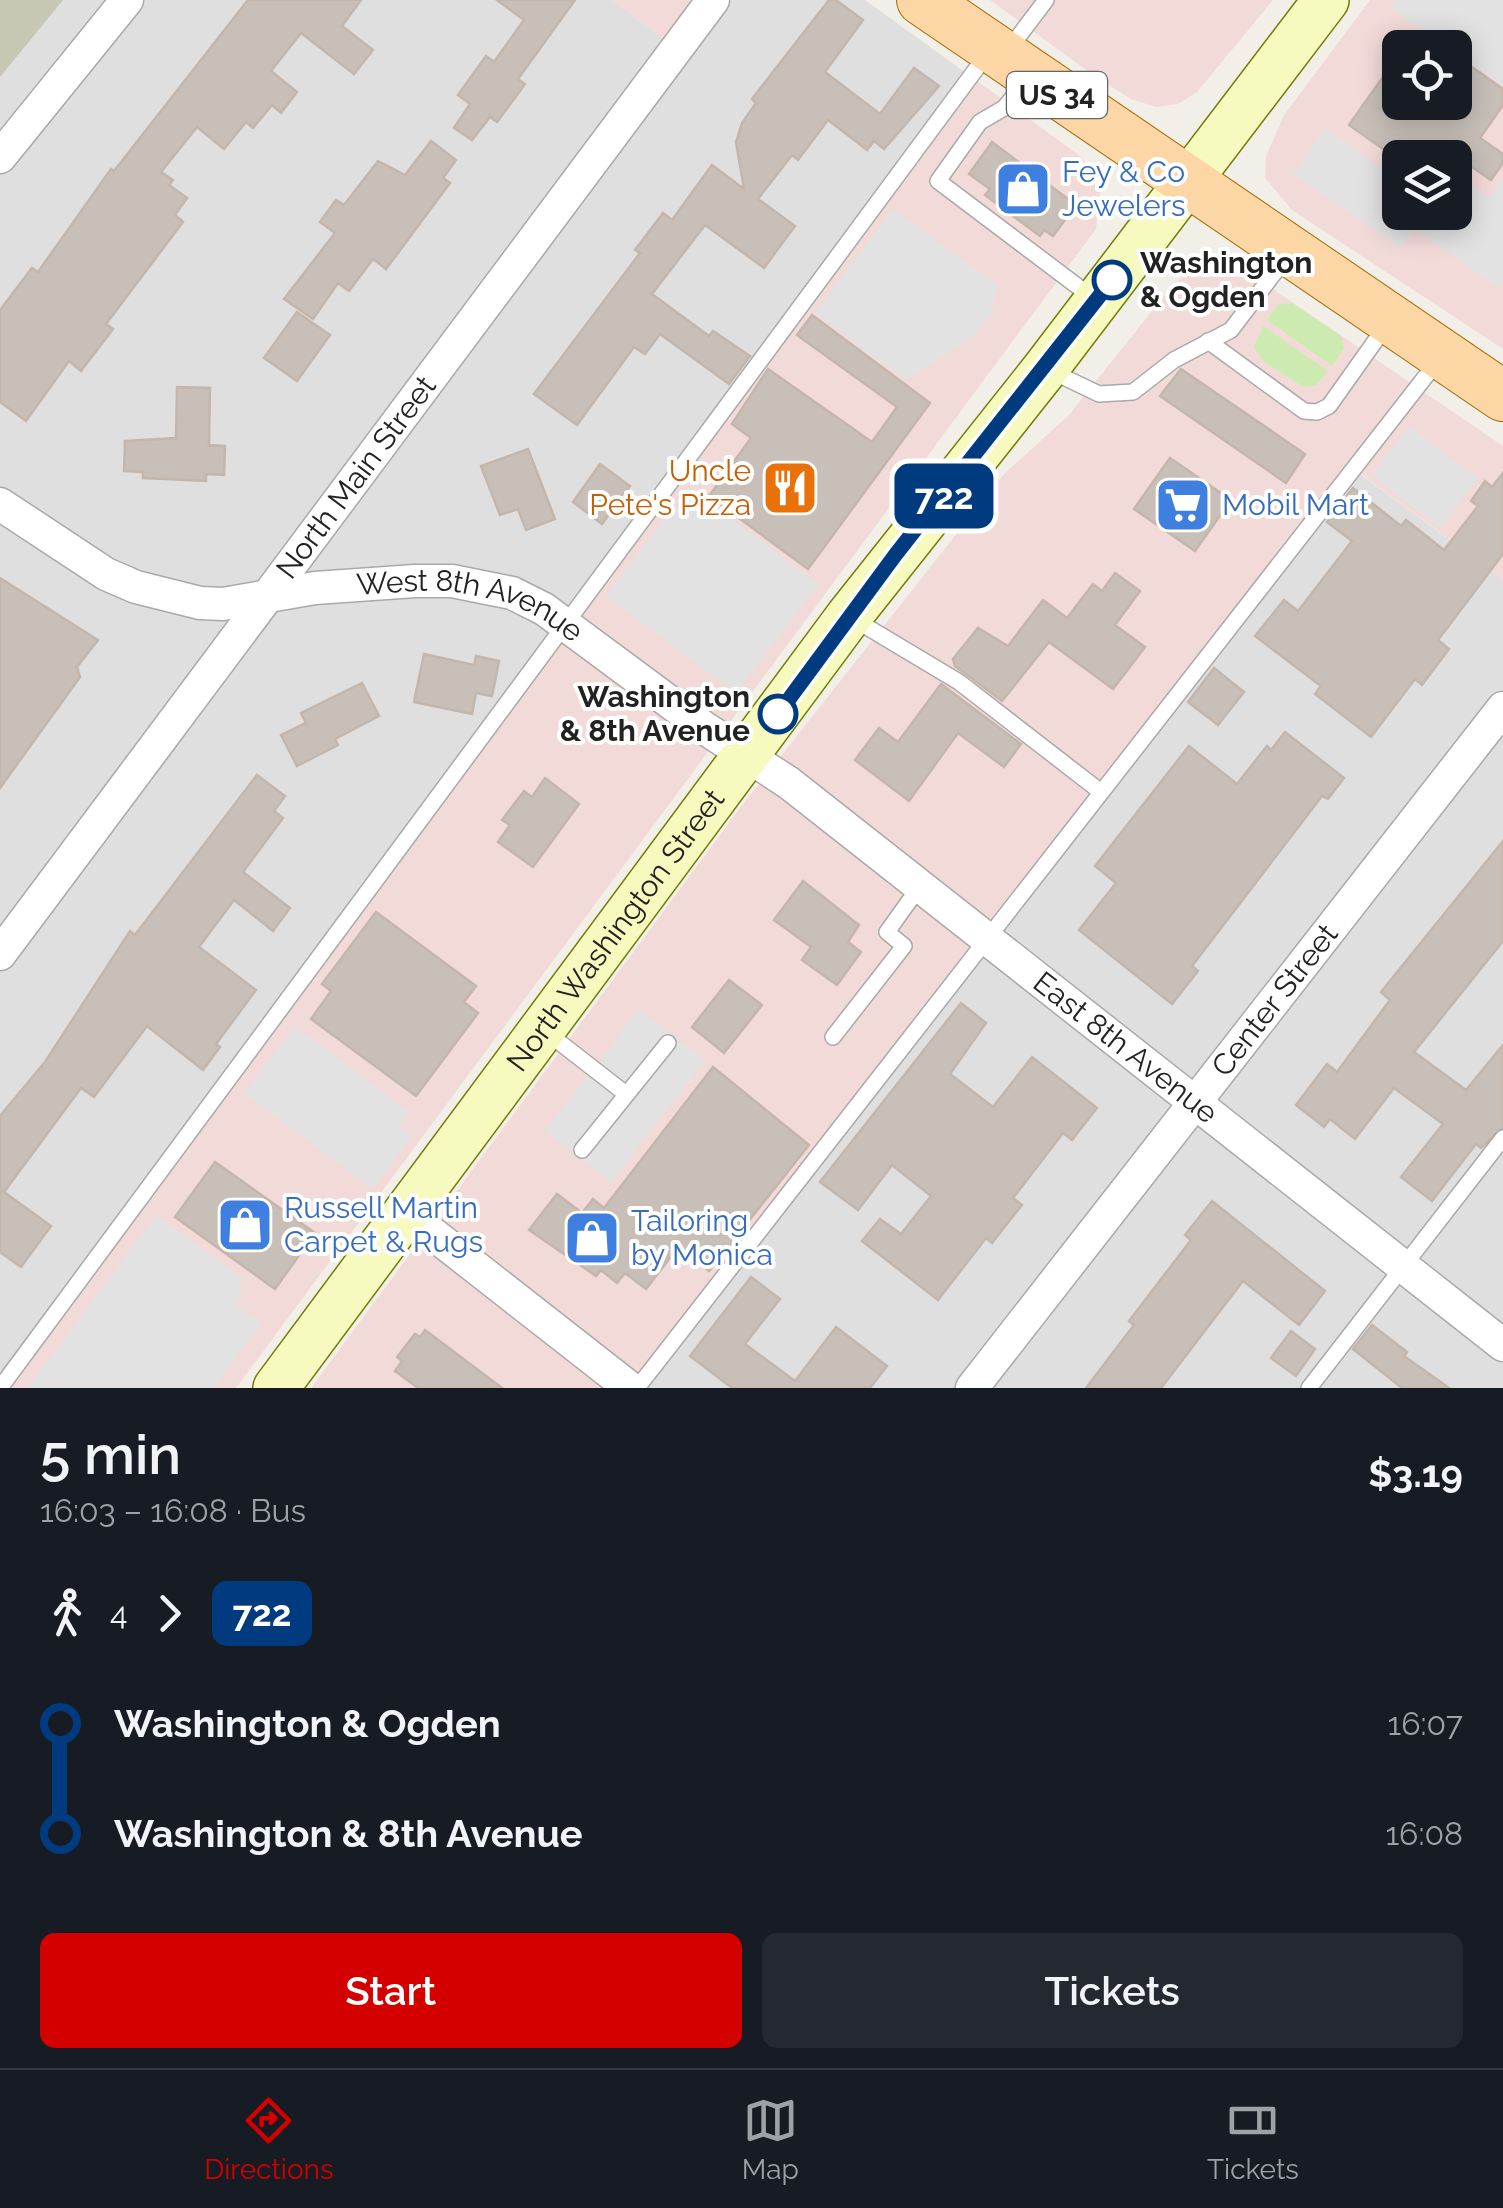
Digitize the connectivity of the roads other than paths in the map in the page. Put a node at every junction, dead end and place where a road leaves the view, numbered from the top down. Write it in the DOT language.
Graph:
graph roads {
  1 [pos="127,0"];
  2 [pos="713,0"];
  3 [pos="922,0"];
  4 [pos="1046,0"];
  5 [pos="1326,0"];
  6 [pos="1008,61"];
  7 [pos="0,157"];
  8 [pos="1185,183"];
  9 [pos="1290,253"];
  10 [pos="1096,301"];
  11 [pos="1390,320"];
  12 [pos="1208,341"];
  13 [pos="1442,355"];
  14 [pos="1045,368"];
  15 [pos="1503,396"];
  16 [pos="0,504"];
  17 [pos="266,596"];
  18 [pos="849,616"];
  19 [pos="565,624"];
  20 [pos="1503,708"];
  21 [pos="746,754"];
  22 [pos="1101,792"];
  23 [pos="920,886"];
  24 [pos="988,938"];
  25 [pos="0,954"];
  26 [pos="542,1028"];
  27 [pos="832,1038"];
  28 [pos="668,1043"];
  29 [pos="626,1094"];
  30 [pos="1197,1103"];
  31 [pos="1503,1138"];
  32 [pos="582,1150"];
  33 [pos="406,1212"];
  34 [pos="1403,1267"];
  35 [pos="1503,1345"];
  36 [pos="0,1388"];
  37 [pos="276,1388"];
  38 [pos="633,1388"];
  39 [pos="972,1388"];
  40 [pos="1309,1388"];
  1 -- 7 [label="street"];
  2 -- 17 [label="street, North Main Street"];
  3 -- 6 [label="main road, US 34"];
  4 -- 6 [label="lane"];
  5 -- 8 [label="main road, North Washington Street"];
  6 -- 8 [label="main road, US 34"];
  6 -- 10 [label="lane"];
  6 -- 19 [label="lane"];
  8 -- 9 [label="main road, US 34"];
  8 -- 10 [label="main road, North Washington Street"];
  9 -- 11 [label="main road, US 34"];
  9 -- 12 [label="lane"];
  10 -- 14 [label="main road, North Washington Street"];
  11 -- 12 [label="lane"];
  11 -- 13 [label="main road, US 34"];
  12 -- 14 [label="lane"];
  13 -- 15 [label="main road, US 34"];
  13 -- 22 [label="lane"];
  14 -- 18 [label="main road, North Washington Street"];
  16 -- 17 [label="street, West 8th Avenue"];
  17 -- 19 [label="street, West 8th Avenue"];
  17 -- 25 [label="street, North Main Street"];
  18 -- 21 [label="main road, North Washington Street"];
  18 -- 22 [label="lane"];
  19 -- 21 [label="street, West 8th Avenue"];
  19 -- 36 [label="lane"];
  20 -- 30 [label="street, Center Street"];
  21 -- 23 [label="street, East 8th Avenue"];
  21 -- 26 [label="main road, North Washington Street"];
  22 -- 24 [label="lane"];
  23 -- 24 [label="street, East 8th Avenue"];
  23 -- 27 [label="lane"];
  24 -- 30 [label="street, East 8th Avenue"];
  24 -- 38 [label="lane"];
  26 -- 29 [label="lane"];
  26 -- 33 [label="main road, North Washington Street"];
  28 -- 29 [label="lane"];
  29 -- 32 [label="lane"];
  30 -- 34 [label="street, East 8th Avenue"];
  30 -- 39 [label="street, Center Street"];
  31 -- 34 [label="lane"];
  33 -- 37 [label="main road, North Washington Street"];
  33 -- 38 [label="street"];
  34 -- 35 [label="street, East 8th Avenue"];
  34 -- 40 [label="lane"];
}
